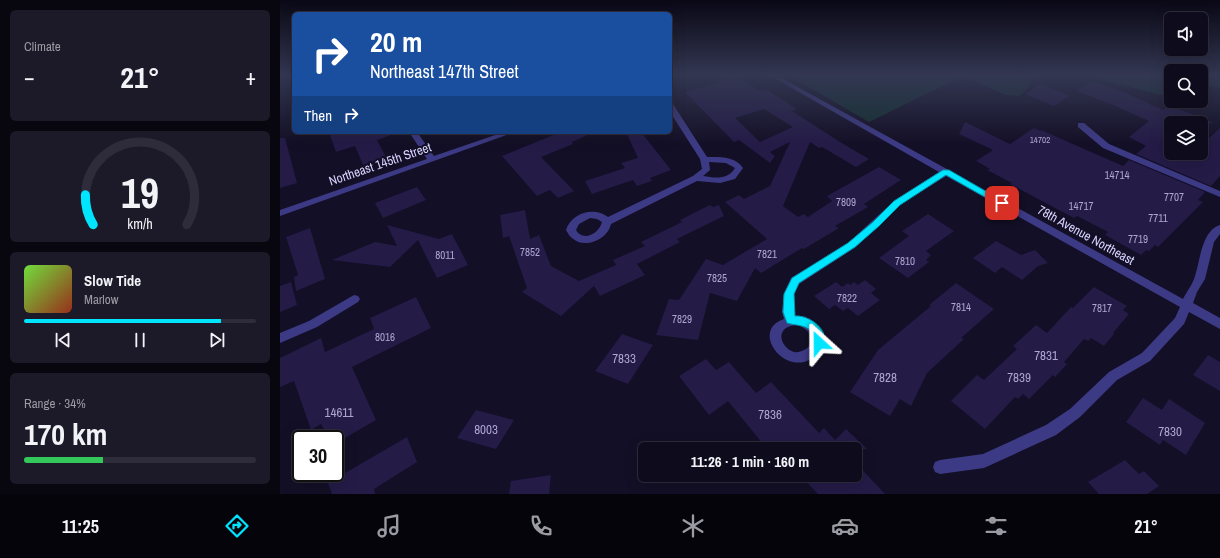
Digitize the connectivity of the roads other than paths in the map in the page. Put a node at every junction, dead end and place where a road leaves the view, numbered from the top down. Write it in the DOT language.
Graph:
graph roads {
  1 [pos="813,98"];
  2 [pos="672,109"];
  3 [pos="1081,125"];
  4 [pos="414,134"];
  5 [pos="505,134"];
  6 [pos="704,159"];
  7 [pos="432,160"];
  8 [pos="946,172"];
  9 [pos="696,178"];
  10 [pos="1220,194"];
  11 [pos="280,213"];
  12 [pos="607,222"];
  13 [pos="1220,228"];
  14 [pos="354,299"];
  15 [pos="1186,305"];
  16 [pos="790,320"];
  17 [pos="1220,324"];
  18 [pos="280,338"];
  19 [pos="940,467"];
  1 -- 8 [label="street, 78th Avenue Northeast"];
  2 -- 6 [label="street"];
  3 -- 10 [label="street"];
  4 -- 7 [label="street"];
  5 -- 7 [label="street, Northeast 145th Street"];
  6 -- 9 [label="street"];
  6 -- 9 [label="street"];
  7 -- 11 [label="street, Northeast 145th Street"];
  8 -- 15 [label="street, 78th Avenue Northeast"];
  8 -- 16 [label="street"];
  9 -- 12 [label="street"];
  13 -- 15 [label="street"];
  14 -- 18 [label="street"];
  15 -- 17 [label="street, 78th Avenue Northeast"];
  15 -- 19 [label="street"];
}
